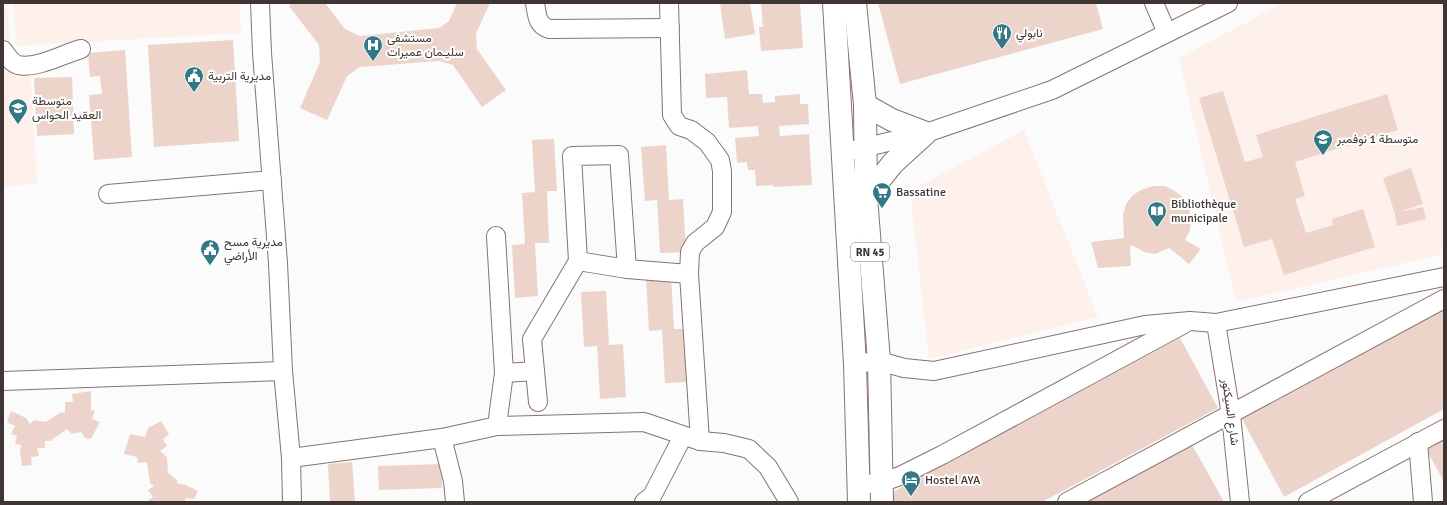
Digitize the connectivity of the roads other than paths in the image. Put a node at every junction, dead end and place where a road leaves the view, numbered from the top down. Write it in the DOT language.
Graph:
graph roads {
  1 [pos="260,3"];
  2 [pos="535,3"];
  3 [pos="668,3"];
  4 [pos="834,3"];
  5 [pos="855,3"];
  6 [pos="1154,3"];
  7 [pos="1228,3"];
  8 [pos="670,28"];
  9 [pos="1168,33"];
  10 [pos="81,49"];
  11 [pos="3,50"];
  12 [pos="865,105"];
  13 [pos="926,133"];
  14 [pos="866,148"];
  15 [pos="842,152"];
  16 [pos="272,180"];
  17 [pos="108,194"];
  18 [pos="866,197"];
  19 [pos="496,236"];
  20 [pos="578,261"];
  21 [pos="627,269"];
  22 [pos="689,274"];
  23 [pos="1444,277"];
  24 [pos="1444,299"];
  25 [pos="1190,321"];
  26 [pos="1216,323"];
  27 [pos="878,361"];
  28 [pos="855,364"];
  29 [pos="283,371"];
  30 [pos="535,371"];
  31 [pos="504,373"];
  32 [pos="3,381"];
  33 [pos="538,402"];
  34 [pos="1231,415"];
  35 [pos="497,426"];
  36 [pos="1444,428"];
  37 [pos="442,438"];
  38 [pos="691,438"];
  39 [pos="1418,442"];
  40 [pos="291,458"];
  41 [pos="881,493"];
  42 [pos="858,494"];
  43 [pos="292,502"];
  44 [pos="456,502"];
  45 [pos="644,502"];
  46 [pos="789,502"];
  47 [pos="1067,502"];
  48 [pos="1240,502"];
  49 [pos="1308,502"];
  50 [pos="1423,502"];
  1 -- 16 [label="street"];
  2 -- 8 [label="street"];
  3 -- 8 [label="street"];
  4 -- 15 [label="main road, RN 45"];
  5 -- 12 [label="main road, RN 45"];
  6 -- 9 [label="street"];
  7 -- 9 [label="street"];
  8 -- 22 [label="street"];
  9 -- 13 [label="street"];
  10 -- 11 [label="street"];
  12 -- 13 [label="main road"];
  12 -- 14 [label="main road, RN 45"];
  13 -- 14 [label="street"];
  13 -- 18 [label="main road"];
  14 -- 15 [label="street"];
  14 -- 18 [label="main road, RN 45"];
  15 -- 28 [label="main road, RN 45"];
  16 -- 17 [label="street"];
  16 -- 29 [label="street"];
  18 -- 27 [label="main road, RN 45"];
  19 -- 31 [label="street"];
  20 -- 21 [label="street"];
  20 -- 21 [label="street"];
  20 -- 30 [label="street"];
  21 -- 22 [label="street"];
  22 -- 38 [label="street"];
  23 -- 26 [label="street"];
  24 -- 34 [label="street"];
  25 -- 26 [label="street"];
  25 -- 27 [label="street"];
  25 -- 41 [label="street"];
  26 -- 34 [label="street, شارع السيكتور"];
  27 -- 28 [label="street"];
  27 -- 41 [label="main road, RN 45"];
  28 -- 42 [label="main road, RN 45"];
  29 -- 32 [label="street"];
  29 -- 40 [label="street"];
  30 -- 31 [label="street"];
  30 -- 33 [label="street"];
  31 -- 35 [label="street"];
  34 -- 47 [label="street"];
  34 -- 48 [label="street, شارع السيكتور"];
  35 -- 37 [label="street"];
  35 -- 38 [label="street"];
  36 -- 39 [label="street"];
  37 -- 40 [label="street"];
  37 -- 44 [label="street"];
  38 -- 45 [label="street"];
  38 -- 46 [label="street"];
  39 -- 49 [label="street"];
  39 -- 50 [label="street"];
  40 -- 43 [label="street"];
  41 -- 42 [label="street"];
}
